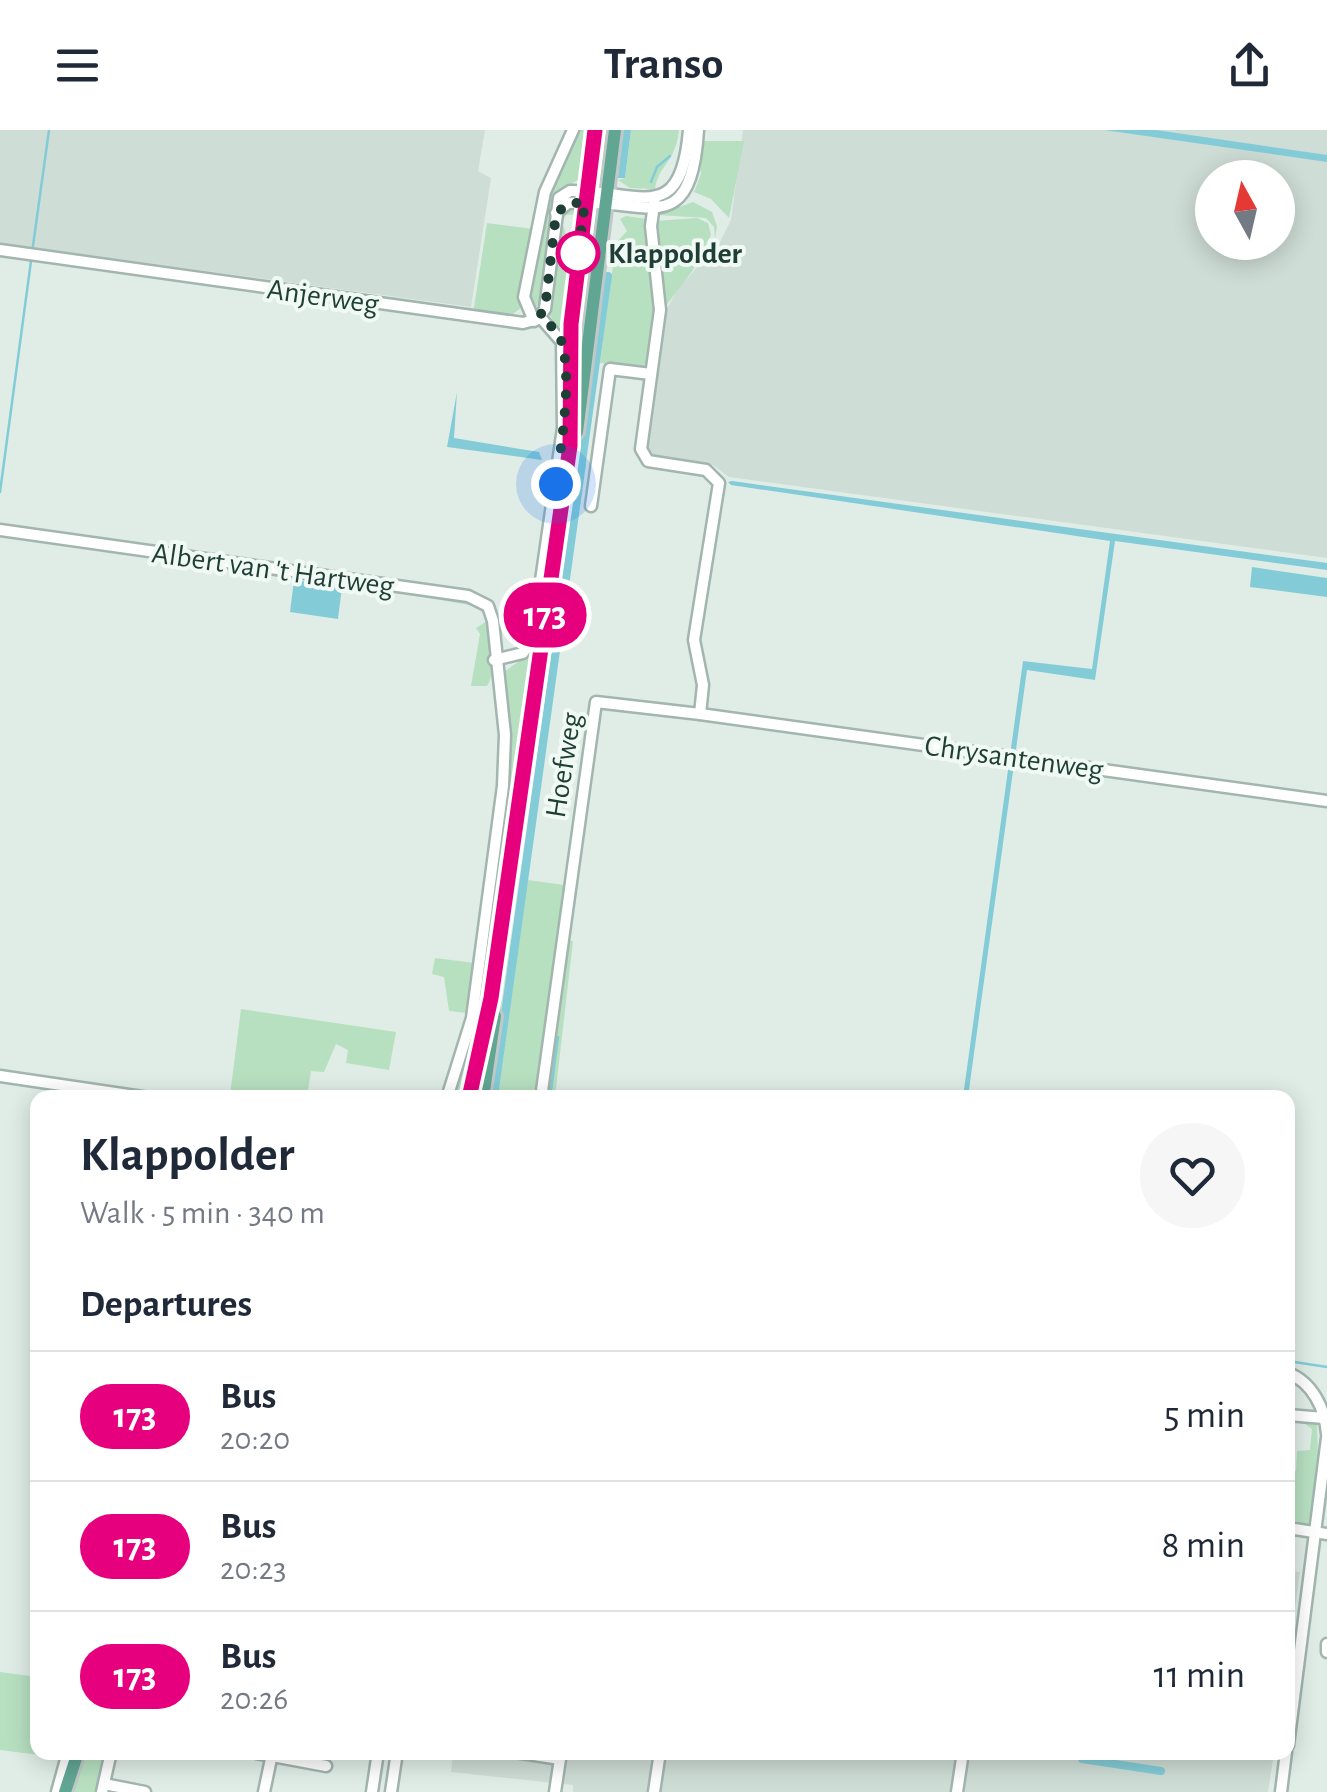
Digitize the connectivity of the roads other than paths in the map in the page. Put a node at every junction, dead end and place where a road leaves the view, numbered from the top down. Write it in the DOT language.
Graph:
graph roads {
  1 [pos="573,130"];
  2 [pos="595,130"];
  3 [pos="615,130"];
  4 [pos="689,130"];
  5 [pos="698,130"];
  6 [pos="609,174"];
  7 [pos="628,197"];
  8 [pos="585,198"];
  9 [pos="606,200"];
  10 [pos="654,203"];
  11 [pos="0,250"];
  12 [pos="537,319"];
  13 [pos="650,374"];
  14 [pos="591,506"];
  15 [pos="0,530"];
  16 [pos="494,660"];
  17 [pos="700,714"];
  18 [pos="1327,801"];
  19 [pos="0,1076"];
  20 [pos="95,1090"];
  21 [pos="450,1090"];
  22 [pos="470,1090"];
  23 [pos="484,1090"];
  24 [pos="541,1090"];
  25 [pos="1295,1375"];
  26 [pos="1295,1418"];
  27 [pos="1326,1429"];
  28 [pos="1295,1529"];
  29 [pos="1322,1533"];
  30 [pos="1327,1644"];
  31 [pos="1327,1652"];
  32 [pos="1295,1664"];
  33 [pos="66,1760"];
  34 [pos="75,1760"];
  35 [pos="109,1760"];
  36 [pos="271,1760"];
  37 [pos="297,1760"];
  38 [pos="377,1760"];
  39 [pos="396,1760"];
  40 [pos="560,1760"];
  41 [pos="659,1760"];
  42 [pos="962,1760"];
  43 [pos="1285,1760"];
  44 [pos="326,1766"];
  45 [pos="103,1788"];
  46 [pos="57,1792"];
  47 [pos="65,1792"];
  48 [pos="144,1792"];
  49 [pos="264,1792"];
  50 [pos="372,1792"];
  51 [pos="391,1792"];
  52 [pos="555,1792"];
  53 [pos="654,1792"];
  54 [pos="957,1792"];
  55 [pos="1281,1792"];
  1 -- 12 [label="street"];
  2 -- 8 [label="main road, Hoefweg"];
  3 -- 6 [label="main road, Hoefweg"];
  4 -- 10 [label="street"];
  5 -- 10 [label="street"];
  6 -- 7 [label="street"];
  6 -- 9 [label="main road, Hoefweg"];
  7 -- 9 [label="street"];
  7 -- 10 [label="street"];
  8 -- 9 [label="street"];
  8 -- 12 [label="street"];
  8 -- 22 [label="main road, Hoefweg"];
  9 -- 10 [label="street"];
  9 -- 23 [label="main road, Hoefweg"];
  10 -- 13 [label="street"];
  11 -- 12 [label="street, Anjerweg"];
  12 -- 16 [label="street"];
  13 -- 14 [label="street"];
  13 -- 17 [label="street"];
  15 -- 16 [label="street, Albert van 't Hartweg"];
  16 -- 21 [label="street, Hoefweg"];
  17 -- 18 [label="street, Chrysantenweg"];
  17 -- 24 [label="street, Hoefweg"];
  19 -- 20 [label="street"];
  25 -- 27 [label="street"];
  26 -- 27 [label="street"];
  27 -- 29 [label="street"];
  28 -- 29 [label="street"];
  29 -- 32 [label="street"];
  30 -- 31 [label="street"];
  33 -- 46 [label="street"];
  34 -- 47 [label="main road"];
  35 -- 45 [label="street"];
  36 -- 49 [label="street"];
  37 -- 44 [label="street"];
  38 -- 50 [label="street"];
  39 -- 51 [label="street"];
  40 -- 52 [label="street"];
  41 -- 53 [label="street"];
  42 -- 54 [label="street"];
  43 -- 55 [label="street"];
  45 -- 48 [label="street"];
}
